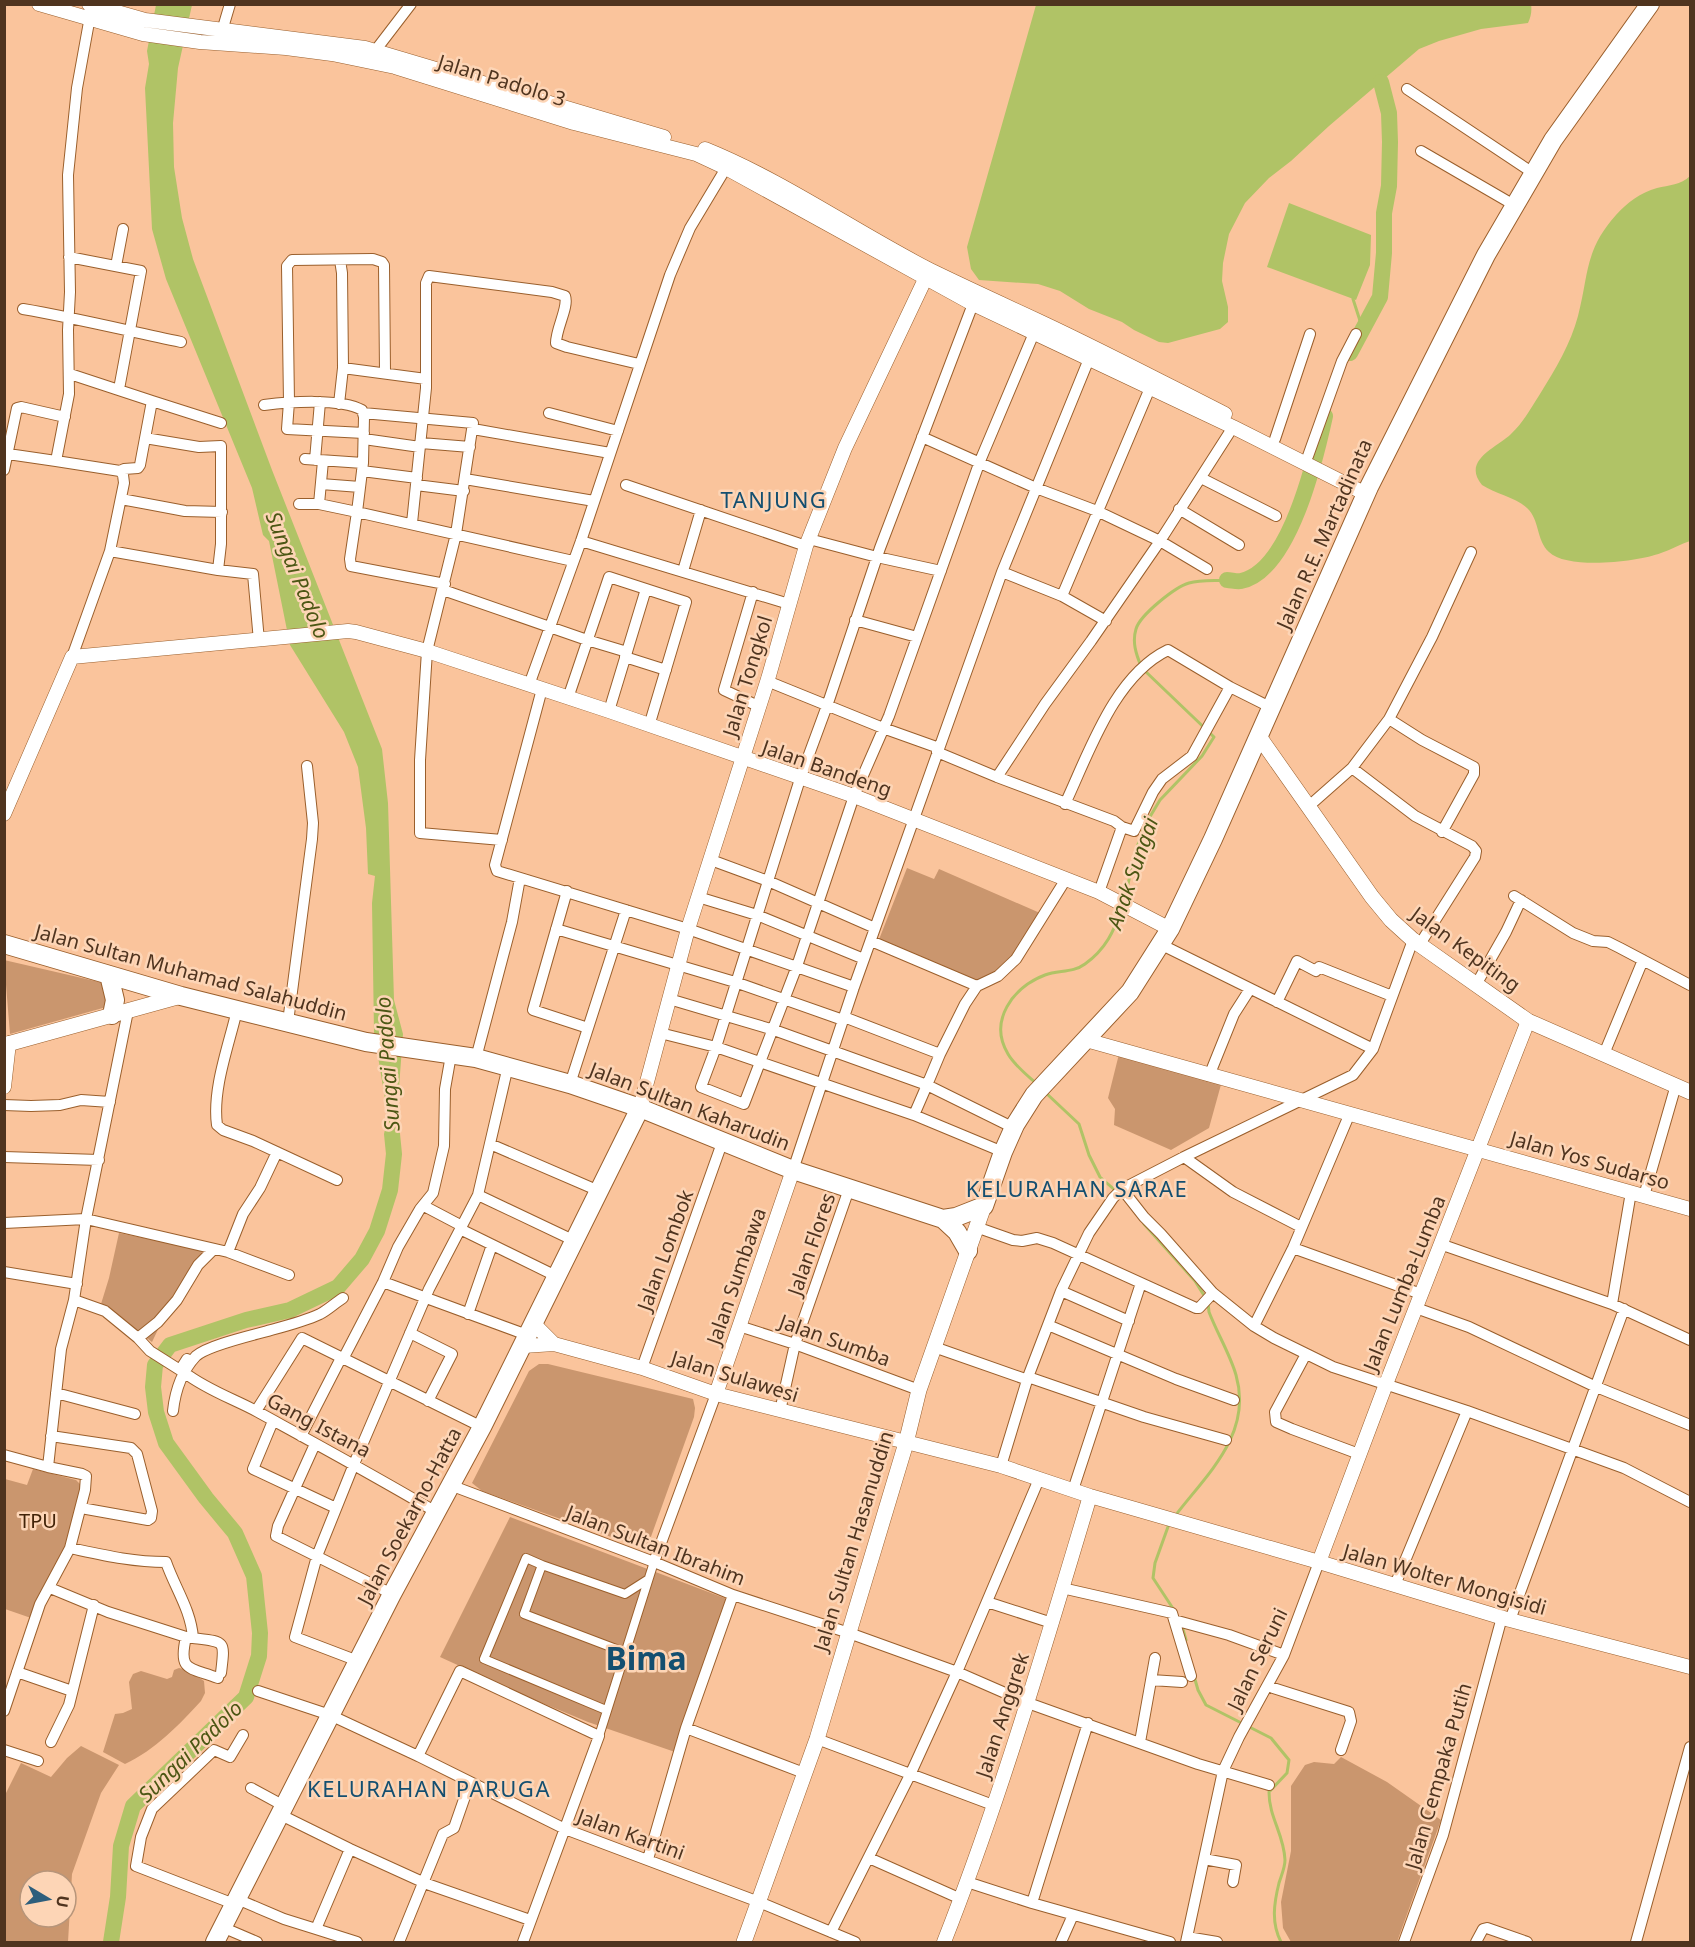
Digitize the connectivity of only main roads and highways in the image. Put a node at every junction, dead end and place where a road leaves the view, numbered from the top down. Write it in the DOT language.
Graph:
graph roads {
  1 [pos="1650,4"];
  2 [pos="1258,735"];
  3 [pos="4,945"];
  4 [pos="109,975"];
  5 [pos="181,996"];
  6 [pos="120,1013"];
  7 [pos="7,1044"];
  8 [pos="416,1050"];
  9 [pos="1684,1089"];
  10 [pos="640,1108"];
  11 [pos="1014,1128"];
  12 [pos="984,1206"];
  13 [pos="943,1219"];
  14 [pos="968,1251"];
  15 [pos="219,1935"];
  16 [pos="744,1942"];
  1 -- 2 [label="highway, Jalan R.E. Martadinata"];
  2 -- 9 [label="main road, Jalan Kepiting"];
  2 -- 11 [label="highway, Jalan R.E. Martadinata"];
  3 -- 4 [label="highway, Jalan Sultan Muhamad Salahuddin"];
  4 -- 5 [label="highway, Jalan Sultan Muhamad Salahuddin"];
  4 -- 6 [label="highway"];
  5 -- 6 [label="main road"];
  5 -- 8 [label="highway, Jalan Sultan Muhamad Salahuddin"];
  6 -- 7 [label="main road"];
  8 -- 10 [label="highway, Jalan Sultan Kaharudin"];
  10 -- 13 [label="highway, Jalan Sultan Kaharudin"];
  10 -- 15 [label="highway, Jalan Soekarno-Hatta"];
  11 -- 12 [label="highway, Jalan Sultan Hasanuddin"];
  12 -- 13 [label="highway"];
  12 -- 14 [label="main road, Jalan Sultan Hasanuddin"];
  13 -- 14 [label="highway"];
  14 -- 16 [label="main road, Jalan Sultan Hasanuddin"];
}
